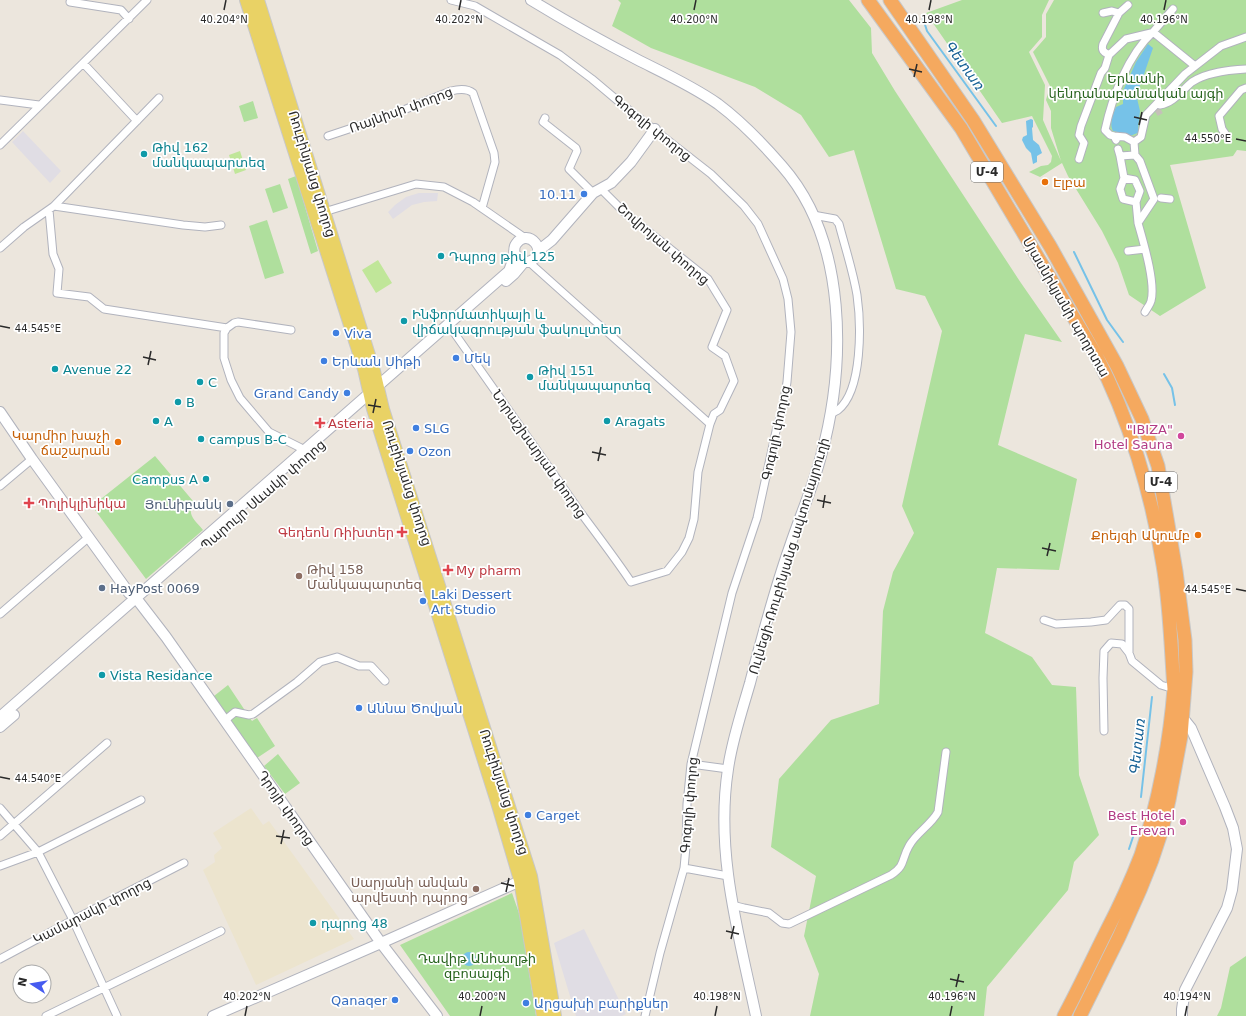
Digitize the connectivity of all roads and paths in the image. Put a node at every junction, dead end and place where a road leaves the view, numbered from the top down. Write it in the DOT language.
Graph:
graph roads {
  1 [pos="147,0"];
  2 [pos="246,0"];
  3 [pos="258,0"];
  4 [pos="451,0"];
  5 [pos="531,0"];
  6 [pos="868,0"];
  7 [pos="890,0"];
  8 [pos="70,2"];
  9 [pos="1128,5"];
  10 [pos="1173,9"];
  11 [pos="1103,13"];
  12 [pos="1118,13"];
  13 [pos="129,18"];
  14 [pos="1152,33"];
  15 [pos="1246,37"];
  16 [pos="1109,55"];
  17 [pos="83,63"];
  18 [pos="1195,66"];
  19 [pos="1246,69"];
  20 [pos="1185,74"];
  21 [pos="1246,88"];
  22 [pos="159,98"];
  23 [pos="0,100"];
  24 [pos="39,105"];
  25 [pos="545,118"];
  26 [pos="137,121"];
  27 [pos="655,130"];
  28 [pos="1226,135"];
  29 [pos="328,136"];
  30 [pos="1134,142"];
  31 [pos="0,145"];
  32 [pos="1118,149"];
  33 [pos="1135,153"];
  34 [pos="1120,156"];
  35 [pos="1079,159"];
  36 [pos="1124,178"];
  37 [pos="1150,180"];
  38 [pos="1138,186"];
  39 [pos="597,191"];
  40 [pos="1159,198"];
  41 [pos="1170,199"];
  42 [pos="1136,202"];
  43 [pos="51,208"];
  44 [pos="482,208"];
  45 [pos="324,212"];
  46 [pos="813,214"];
  47 [pos="1138,223"];
  48 [pos="221,225"];
  49 [pos="521,240"];
  50 [pos="0,248"];
  51 [pos="1145,248"];
  52 [pos="1128,251"];
  53 [pos="515,254"];
  54 [pos="532,255"];
  55 [pos="1145,312"];
  56 [pos="450,327"];
  57 [pos="227,328"];
  58 [pos="291,330"];
  59 [pos="374,393"];
  60 [pos="0,404"];
  61 [pos="0,412"];
  62 [pos="830,414"];
  63 [pos="710,424"];
  64 [pos="306,450"];
  65 [pos="32,459"];
  66 [pos="0,486"];
  67 [pos="89,537"];
  68 [pos="631,582"];
  69 [pos="138,600"];
  70 [pos="0,614"];
  71 [pos="1044,620"];
  72 [pos="1129,653"];
  73 [pos="385,681"];
  74 [pos="1174,689"];
  75 [pos="0,717"];
  76 [pos="1183,718"];
  77 [pos="224,720"];
  78 [pos="0,727"];
  79 [pos="1104,731"];
  80 [pos="107,743"];
  81 [pos="946,752"];
  82 [pos="691,764"];
  83 [pos="728,769"];
  84 [pos="141,800"];
  85 [pos="0,808"];
  86 [pos="14,824"];
  87 [pos="0,836"];
  88 [pos="38,852"];
  89 [pos="184,863"];
  90 [pos="0,866"];
  91 [pos="684,868"];
  92 [pos="728,876"];
  93 [pos="525,878"];
  94 [pos="732,904"];
  95 [pos="73,920"];
  96 [pos="222,931"];
  97 [pos="381,943"];
  98 [pos="0,959"];
  99 [pos="104,987"];
  100 [pos="46,1016"];
  101 [pos="117,1016"];
  102 [pos="213,1016"];
  103 [pos="437,1016"];
  104 [pos="543,1016"];
  105 [pos="555,1016"];
  106 [pos="645,1016"];
  107 [pos="756,1016"];
  108 [pos="1064,1016"];
  109 [pos="1080,1016"];
  110 [pos="1182,1016"];
  1 -- 13 [label="street"];
  2 -- 59 [label="main road, Ռուբինյանց փողոց"];
  3 -- 45 [label="main road, Ռուբինյանց փողոց"];
  4 -- 27 [label="street, Գոգոլի փողոց"];
  5 -- 46 [label="street, Ուլնեցի-Ռուբինյանց ավտոմայրուղի"];
  6 -- 74 [label="highway, Մյասնիկյանի պողոտա / Մ-4"];
  7 -- 76 [label="highway, Մյասնիկյանի պողոտա / Մ-4"];
  8 -- 13 [label="street"];
  9 -- 12 [label="street"];
  10 -- 14 [label="street"];
  11 -- 12 [label="street"];
  12 -- 16 [label="street"];
  13 -- 17 [label="street"];
  14 -- 16 [label="street"];
  14 -- 18 [label="street"];
  14 -- 30 [label="street"];
  15 -- 18 [label="street"];
  16 -- 35 [label="street"];
  17 -- 24 [label="street"];
  17 -- 26 [label="street"];
  18 -- 20 [label="street"];
  19 -- 20 [label="street"];
  20 -- 30 [label="street"];
  21 -- 28 [label="street"];
  22 -- 26 [label="street"];
  23 -- 24 [label="street"];
  24 -- 31 [label="street"];
  25 -- 39 [label="street"];
  26 -- 43 [label="street"];
  27 -- 39 [label="street"];
  27 -- 82 [label="street, Գոգոլի փողոց"];
  29 -- 44 [label="street, Ռայնիսի փողոց"];
  30 -- 33 [label="street"];
  32 -- 34 [label="street"];
  33 -- 34 [label="street"];
  33 -- 37 [label="street"];
  34 -- 36 [label="street"];
  36 -- 38 [label="street"];
  36 -- 42 [label="street"];
  37 -- 38 [label="street"];
  37 -- 40 [label="street"];
  38 -- 42 [label="street"];
  39 -- 54 [label="street"];
  39 -- 63 [label="street, Շովրոյան փողոց"];
  40 -- 41 [label="street"];
  40 -- 47 [label="street"];
  42 -- 47 [label="street"];
  43 -- 48 [label="street"];
  43 -- 50 [label="street"];
  43 -- 57 [label="street"];
  44 -- 45 [label="street"];
  44 -- 49 [label="street"];
  45 -- 59 [label="main road, Ռուբինյանց փողոց"];
  46 -- 62 [label="street, Ուլնեցի-Ռուբինյանց ավտոմայրուղի"];
  46 -- 62 [label="street"];
  47 -- 51 [label="street"];
  49 -- 53 [label="street, Պարույր Սևակի փողոց"];
  49 -- 54 [label="street"];
  51 -- 52 [label="street"];
  51 -- 55 [label="street"];
  53 -- 54 [label="street"];
  53 -- 56 [label="street, Պարույր Սևակի փողոց"];
  54 -- 56 [label="street, Պարույր Սևակի փողոց"];
  54 -- 63 [label="street"];
  56 -- 59 [label="street, Պարույր Սևակի փողոց"];
  56 -- 68 [label="street, Նորաշխարյան փողոց"];
  57 -- 58 [label="street"];
  57 -- 64 [label="street"];
  59 -- 64 [label="street, Պարույր Սևակի փողոց"];
  59 -- 69 [label="street, Պարույր Սևակի փողոց"];
  59 -- 93 [label="main road, Ռուբինյանց փողոց"];
  60 -- 69 [label="street, Դրոյի փողոց"];
  61 -- 65 [label="street, Դրոյի փողոց"];
  62 -- 83 [label="street, Ուլնեցի-Ռուբինյանց ավտոմայրուղի"];
  63 -- 68 [label="street, Շովրոյան փողոց"];
  64 -- 69 [label="street, Պարույր Սևակի փողոց"];
  65 -- 66 [label="street"];
  65 -- 67 [label="street, Դրոյի փողոց"];
  67 -- 69 [label="street, Դրոյի փողոց"];
  67 -- 70 [label="street"];
  69 -- 75 [label="street, Պարույր Սևակի փողոց"];
  69 -- 77 [label="street, Դրոյի փողոց"];
  69 -- 78 [label="street, Պարույր Սևակի փողոց"];
  71 -- 72 [label="street"];
  72 -- 74 [label="street"];
  72 -- 79 [label="street"];
  73 -- 77 [label="street"];
  74 -- 108 [label="highway, Մյասնիկյանի պողոտա / Մ-4"];
  76 -- 109 [label="highway, Մյասնիկյանի պողոտա / Մ-4"];
  76 -- 110 [label="street"];
  77 -- 97 [label="street, Դրոյի փողոց"];
  80 -- 86 [label="street"];
  81 -- 94 [label="street"];
  82 -- 83 [label="street"];
  82 -- 91 [label="street, Գոգոլի փողոց"];
  83 -- 92 [label="street, Ուլնեցի-Ռուբինյանց ավտոմայրուղի"];
  84 -- 88 [label="street"];
  85 -- 86 [label="street"];
  86 -- 87 [label="street"];
  86 -- 88 [label="street"];
  88 -- 90 [label="street"];
  88 -- 95 [label="street"];
  89 -- 95 [label="street, Կամարակի փողոց"];
  91 -- 92 [label="street"];
  91 -- 106 [label="street, Գոգոլի փողոց"];
  92 -- 94 [label="street, Ուլնեցի-Ռուբինյանց ավտոմայրուղի"];
  93 -- 97 [label="street"];
  93 -- 104 [label="main road, Ռուբինյանց փողոց"];
  93 -- 105 [label="main road, Ռուբինյանց փողոց"];
  94 -- 107 [label="street, Ուլնեցի-Ռուբինյանց ավտոմայրուղի"];
  95 -- 98 [label="street, Կամարակի փողոց"];
  95 -- 99 [label="street"];
  96 -- 99 [label="street"];
  97 -- 102 [label="street"];
  97 -- 103 [label="street, Դրոյի փողոց"];
  99 -- 100 [label="street"];
  99 -- 101 [label="street"];
}
